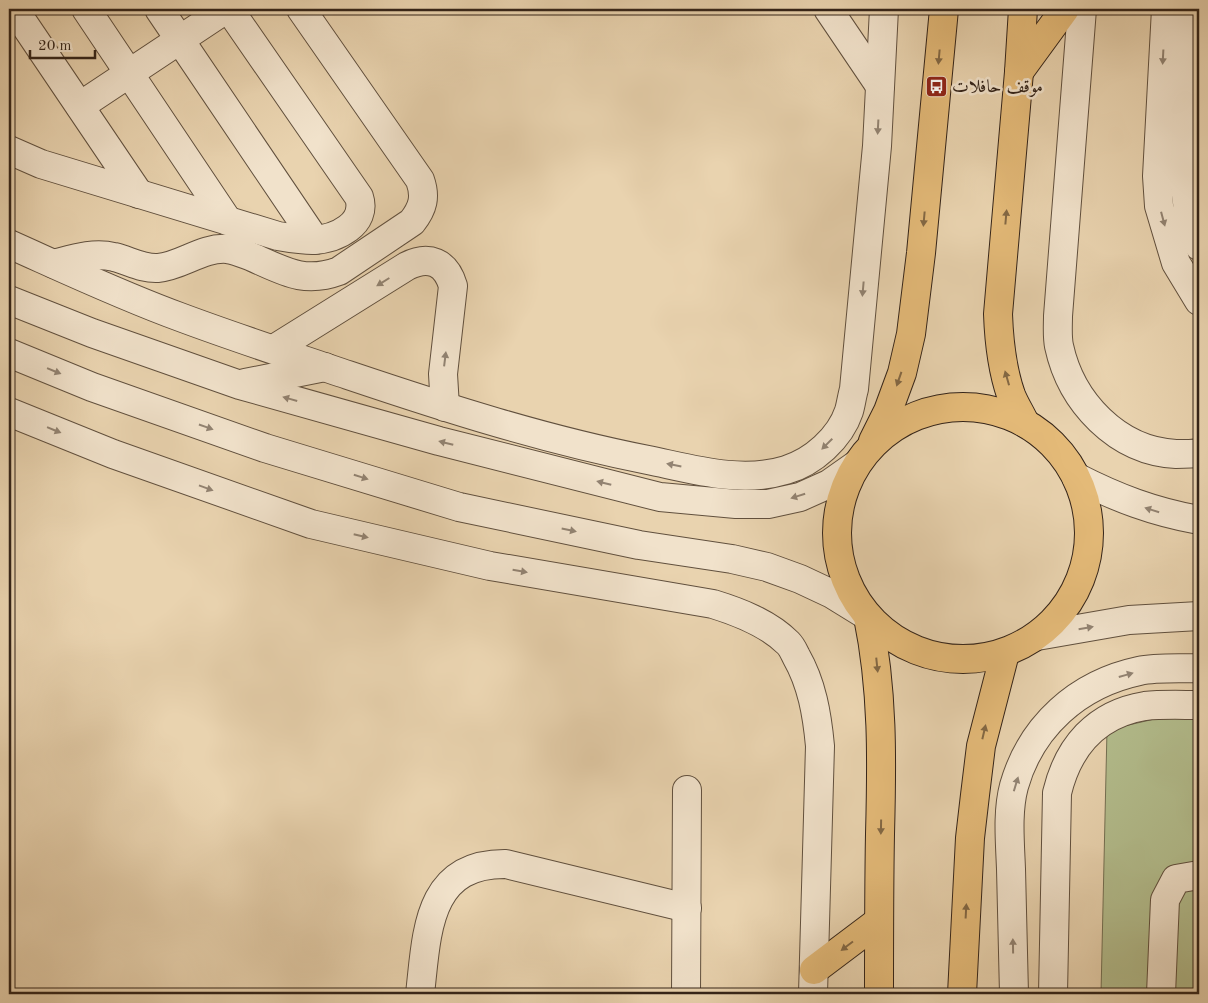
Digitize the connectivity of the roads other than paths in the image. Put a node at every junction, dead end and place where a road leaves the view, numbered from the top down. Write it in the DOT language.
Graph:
graph roads {
  1 [pos="14,9"];
  2 [pos="86,9"];
  3 [pos="159,9"];
  4 [pos="228,9"];
  5 [pos="301,9"];
  6 [pos="828,9"];
  7 [pos="884,9"];
  8 [pos="944,9"];
  9 [pos="1023,9"];
  10 [pos="1065,9"];
  11 [pos="1082,9"];
  12 [pos="1166,9"];
  13 [pos="1193,9"];
  14 [pos="180,40"];
  15 [pos="1019,72"];
  16 [pos="129,74"];
  17 [pos="880,86"];
  18 [pos="80,106"];
  19 [pos="9,150"];
  20 [pos="139,194"];
  21 [pos="228,221"];
  22 [pos="315,240"];
  23 [pos="9,244"];
  24 [pos="1199,246"];
  25 [pos="54,264"];
  26 [pos="9,300"];
  27 [pos="1199,301"];
  28 [pos="274,349"];
  29 [pos="9,353"];
  30 [pos="324,367"];
  31 [pos="240,384"];
  32 [pos="445,407"];
  33 [pos="9,412"];
  34 [pos="1025,423"];
  35 [pos="594,449"];
  36 [pos="1199,453"];
  37 [pos="863,456"];
  38 [pos="1076,478"];
  39 [pos="660,497"];
  40 [pos="1199,520"];
  41 [pos="867,616"];
  42 [pos="1199,616"];
  43 [pos="1038,636"];
  44 [pos="1005,653"];
  45 [pos="1199,668"];
  46 [pos="1199,705"];
  47 [pos="687,790"];
  48 [pos="1199,875"];
  49 [pos="687,908"];
  50 [pos="879,922"];
  51 [pos="814,982"];
  52 [pos="420,994"];
  53 [pos="686,994"];
  54 [pos="879,994"];
  55 [pos="962,994"];
  56 [pos="1014,994"];
  57 [pos="1053,994"];
  58 [pos="1161,994"];
  1 -- 18 [label="street"];
  2 -- 16 [label="street"];
  3 -- 14 [label="street"];
  4 -- 14 [label="street"];
  4 -- 22 [label="street"];
  5 -- 25 [label="street"];
  6 -- 17 [label="street"];
  7 -- 17 [label="street"];
  8 -- 37 [label="main road, one-way"];
  9 -- 15 [label="main road"];
  10 -- 15 [label="main road"];
  11 -- 36 [label="street"];
  12 -- 27 [label="street, one-way"];
  13 -- 24 [label="street"];
  14 -- 16 [label="street"];
  14 -- 22 [label="street"];
  34 -- 15 [label="main road, one-way"];
  16 -- 18 [label="street"];
  16 -- 21 [label="street"];
  17 -- 35 [label="street, one-way"];
  18 -- 20 [label="street"];
  19 -- 20 [label="street"];
  20 -- 21 [label="street"];
  21 -- 22 [label="street"];
  23 -- 25 [label="street"];
  25 -- 28 [label="street"];
  26 -- 31 [label="street"];
  28 -- 30 [label="street"];
  32 -- 28 [label="street, one-way"];
  29 -- 41 [label="street, one-way"];
  30 -- 31 [label="street"];
  30 -- 32 [label="street"];
  39 -- 31 [label="street, one-way"];
  32 -- 35 [label="street"];
  33 -- 51 [label="street, one-way"];
  34 -- 37 [label="main road"];
  34 -- 38 [label="main road"];
  35 -- 39 [label="street"];
  37 -- 39 [label="street, one-way"];
  37 -- 41 [label="main road"];
  40 -- 38 [label="street, one-way"];
  38 -- 43 [label="main road"];
  41 -- 44 [label="main road"];
  41 -- 50 [label="main road, one-way"];
  43 -- 42 [label="street, one-way"];
  43 -- 44 [label="main road"];
  55 -- 44 [label="main road, one-way"];
  56 -- 45 [label="street, one-way"];
  46 -- 57 [label="street"];
  47 -- 49 [label="street"];
  48 -- 58 [label="street"];
  49 -- 52 [label="street"];
  49 -- 53 [label="street"];
  50 -- 51 [label="main road, one-way"];
  50 -- 54 [label="main road"];
}
